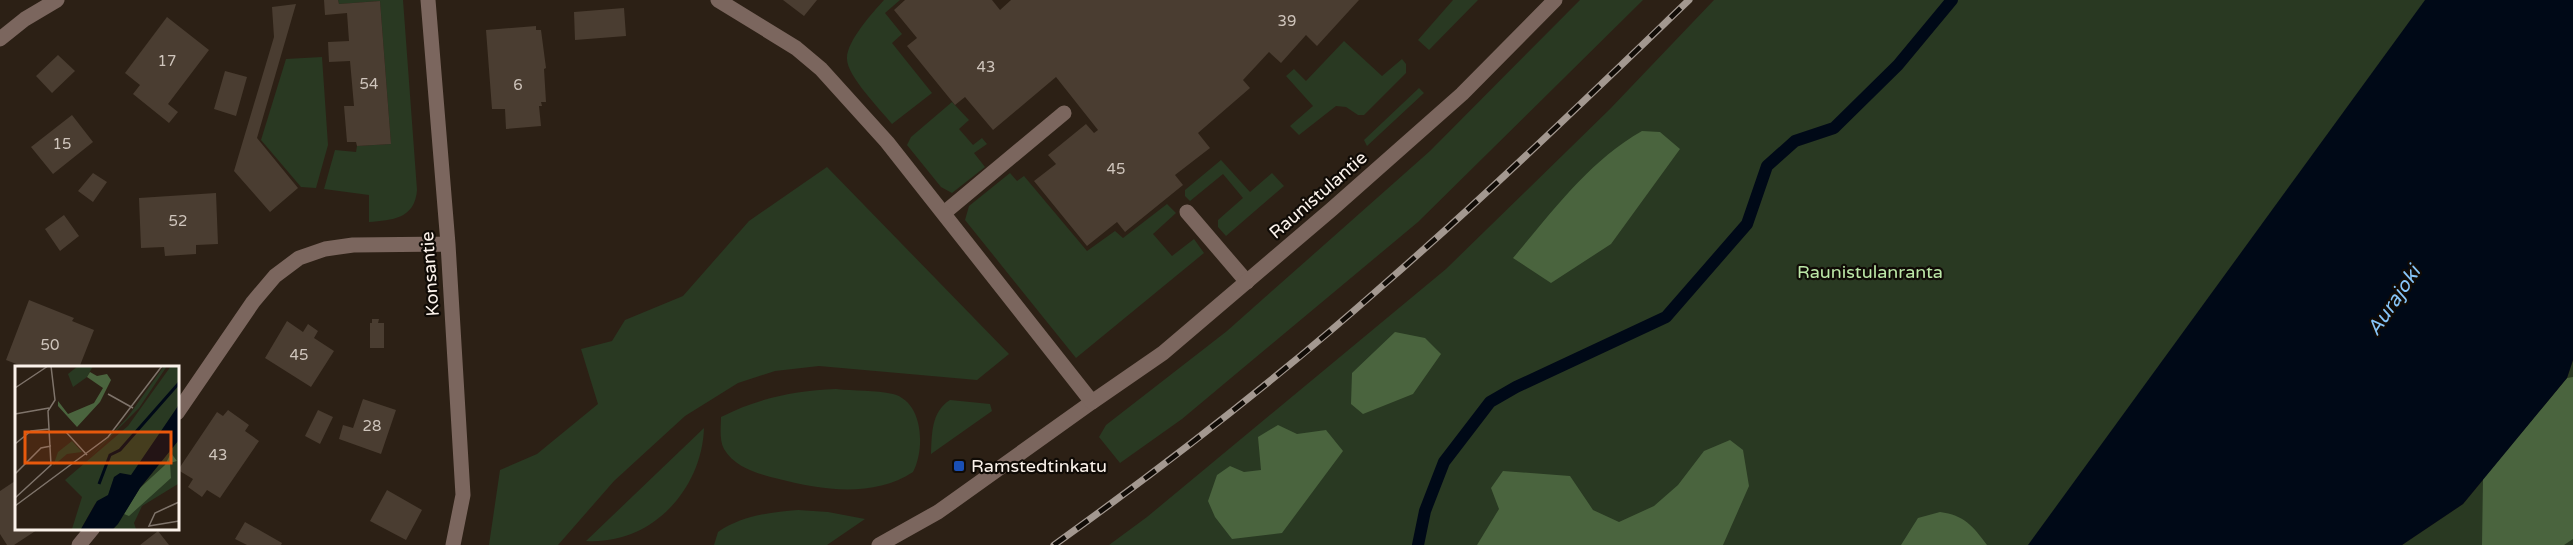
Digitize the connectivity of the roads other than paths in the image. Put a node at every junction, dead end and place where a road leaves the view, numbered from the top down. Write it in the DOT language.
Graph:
graph roads {
  1 [pos="57,0"];
  2 [pos="428,0"];
  3 [pos="718,0"];
  4 [pos="1556,0"];
  5 [pos="0,39"];
  6 [pos="1064,113"];
  7 [pos="1187,212"];
  8 [pos="944,213"];
  9 [pos="448,244"];
  10 [pos="1247,282"];
  11 [pos="1092,402"];
  12 [pos="178,411"];
  13 [pos="91,530"];
  14 [pos="79,545"];
  15 [pos="453,545"];
  16 [pos="879,545"];
  1 -- 5 [label="street"];
  2 -- 9 [label="street, Konsantie"];
  3 -- 8 [label="street"];
  4 -- 10 [label="street, Raunistulantie"];
  6 -- 8 [label="street"];
  7 -- 10 [label="street"];
  8 -- 11 [label="street"];
  9 -- 12 [label="street"];
  9 -- 15 [label="street, Konsantie"];
  10 -- 11 [label="street, Raunistulantie"];
  11 -- 16 [label="street, Raunistulantie"];
  13 -- 14 [label="street"];
}
